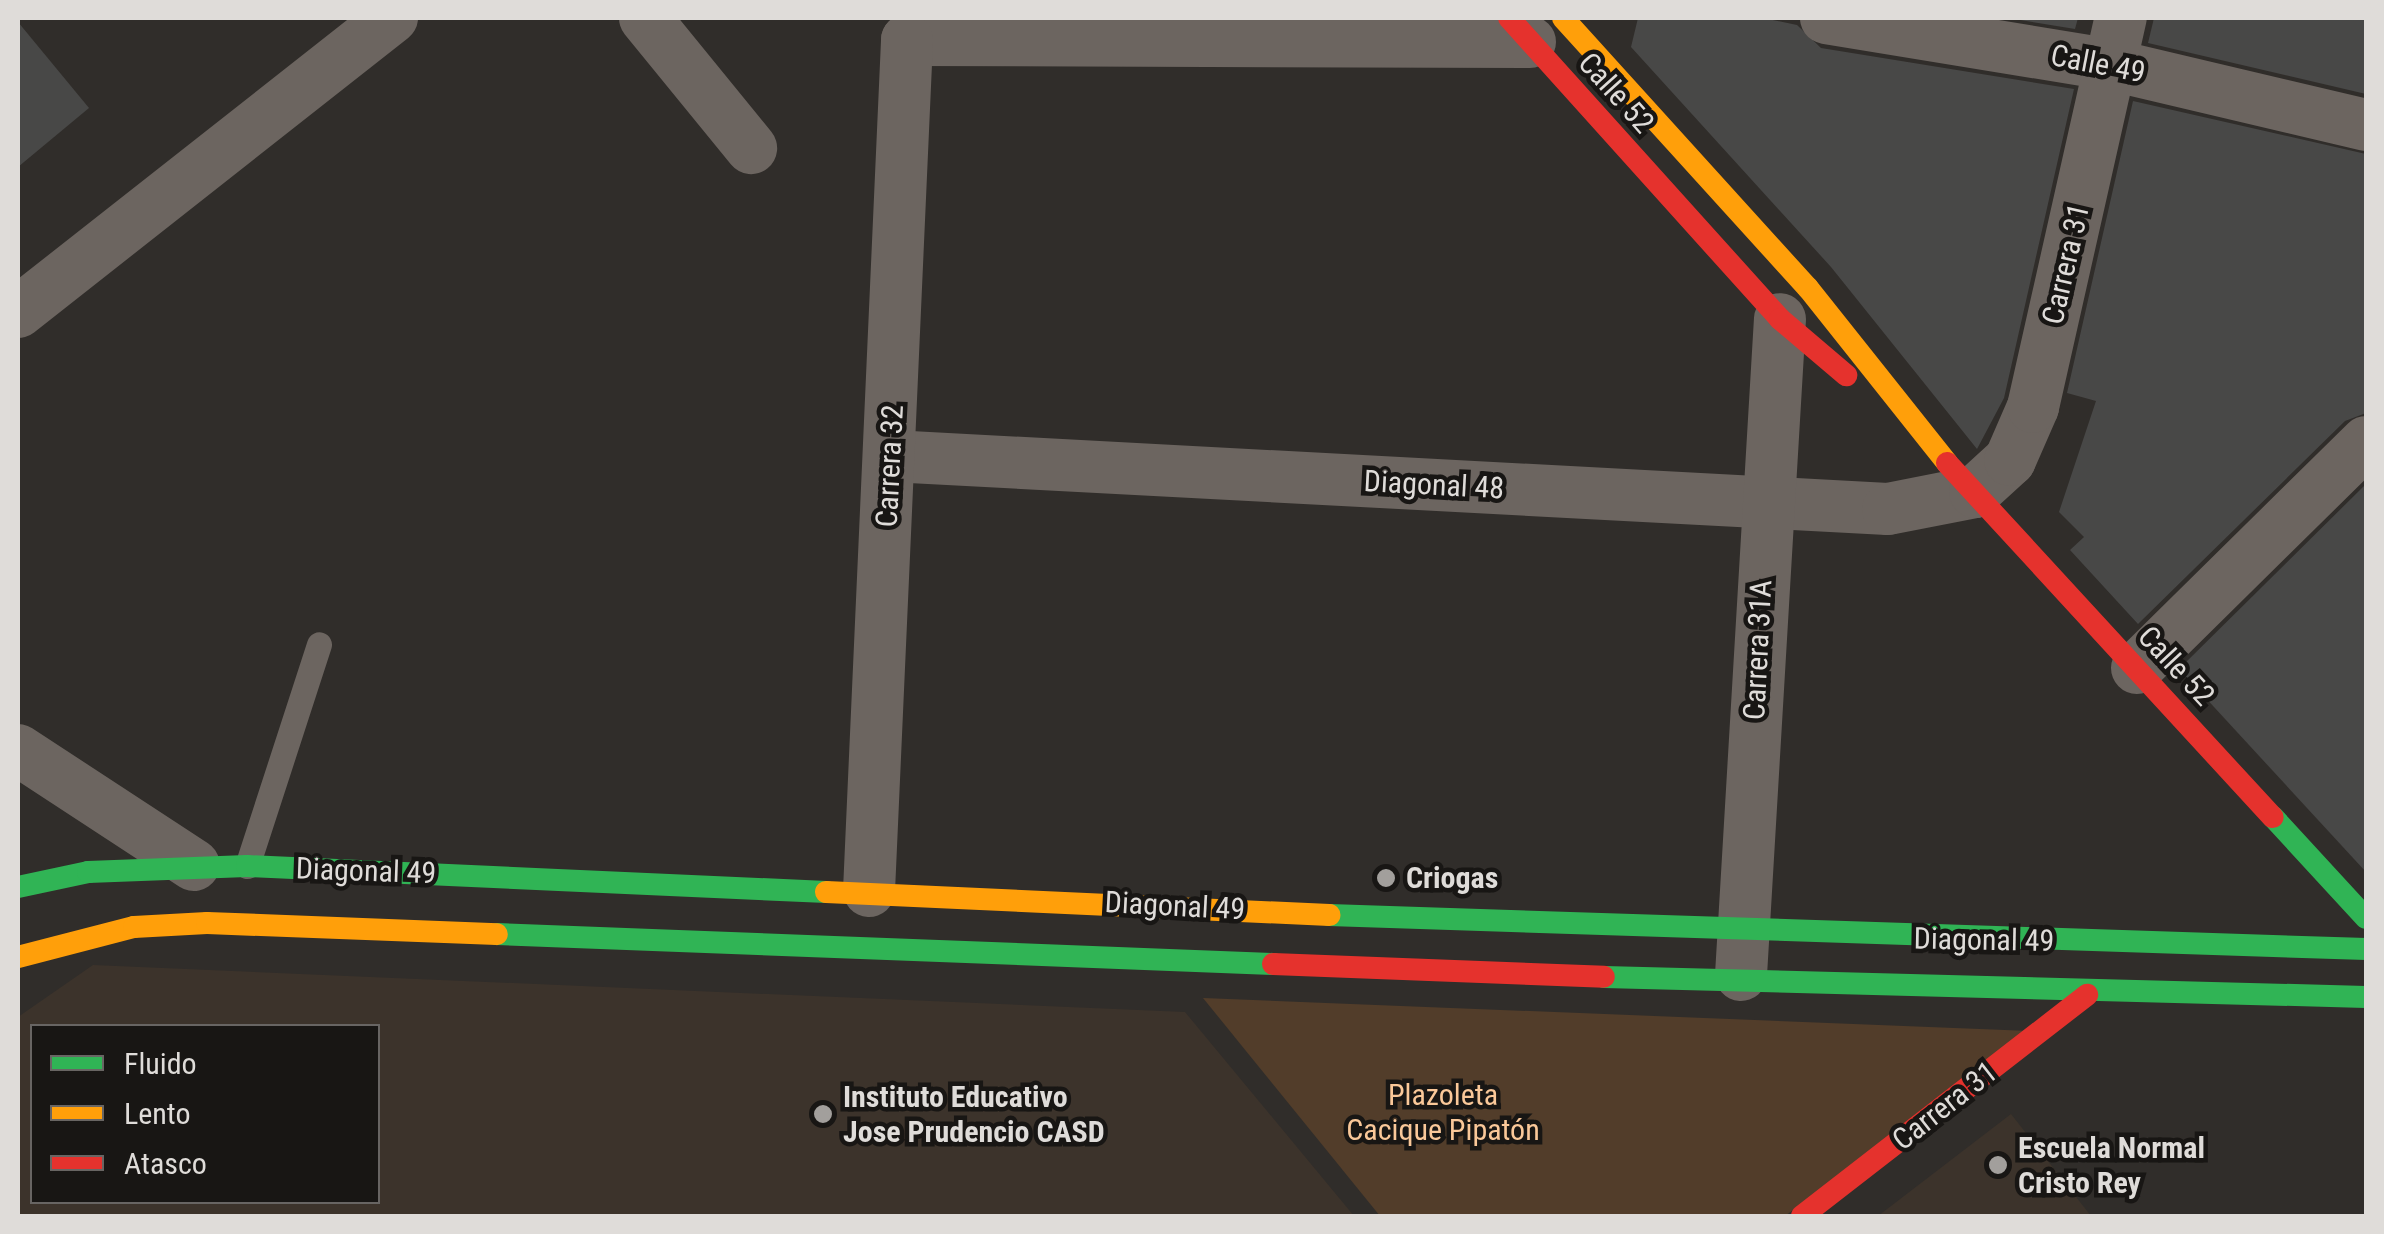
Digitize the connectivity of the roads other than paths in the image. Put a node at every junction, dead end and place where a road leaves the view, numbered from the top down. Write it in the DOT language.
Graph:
graph roads {
  1 [pos="392,18"];
  2 [pos="645,18"];
  3 [pos="1826,18"];
  4 [pos="1534,26"];
  5 [pos="897,29"];
  6 [pos="2116,41"];
  7 [pos="2366,126"];
  8 [pos="752,148"];
  9 [pos="18,312"];
  10 [pos="1780,319"];
  11 [pos="2366,442"];
  12 [pos="891,456"];
  13 [pos="1958,474"];
  14 [pos="1766,503"];
  15 [pos="319,644"];
  16 [pos="2137,668"];
  17 [pos="18,750"];
  18 [pos="194,865"];
  19 [pos="247,866"];
  20 [pos="18,887"];
  21 [pos="869,892"];
  22 [pos="2366,918"];
  23 [pos="2366,949"];
  24 [pos="18,958"];
  25 [pos="1742,958"];
  26 [pos="2088,995"];
  27 [pos="2366,997"];
  28 [pos="1802,1216"];
  1 -- 9 [label="street"];
  2 -- 8 [label="street"];
  3 -- 6 [label="street, Calle 49"];
  4 -- 5 [label="street"];
  4 -- 10 [label="main road, Calle 52"];
  4 -- 13 [label="main road, Calle 52"];
  5 -- 12 [label="street, Carrera 32"];
  6 -- 7 [label="street, Calle 49"];
  6 -- 13 [label="street, Carrera 31"];
  10 -- 13 [label="main road, Calle 52"];
  10 -- 14 [label="street, Carrera 31A"];
  11 -- 16 [label="street"];
  12 -- 14 [label="street, Diagonal 48"];
  12 -- 21 [label="street, Carrera 32"];
  13 -- 14 [label="street, Diagonal 48"];
  13 -- 16 [label="main road, Calle 52"];
  14 -- 25 [label="street, Carrera 31A"];
  15 -- 19 [label="lane"];
  16 -- 22 [label="main road, Calle 52"];
  17 -- 18 [label="street"];
  18 -- 19 [label="main road, Diagonal 49"];
  18 -- 20 [label="main road, Diagonal 49"];
  19 -- 21 [label="main road, Diagonal 49"];
  21 -- 25 [label="main road, Diagonal 49"];
  23 -- 25 [label="main road, Diagonal 49"];
  24 -- 25 [label="main road, Diagonal 49"];
  25 -- 26 [label="main road, Diagonal 49"];
  26 -- 27 [label="main road, Diagonal 49"];
  26 -- 28 [label="main road, Carrera 31"];
}
